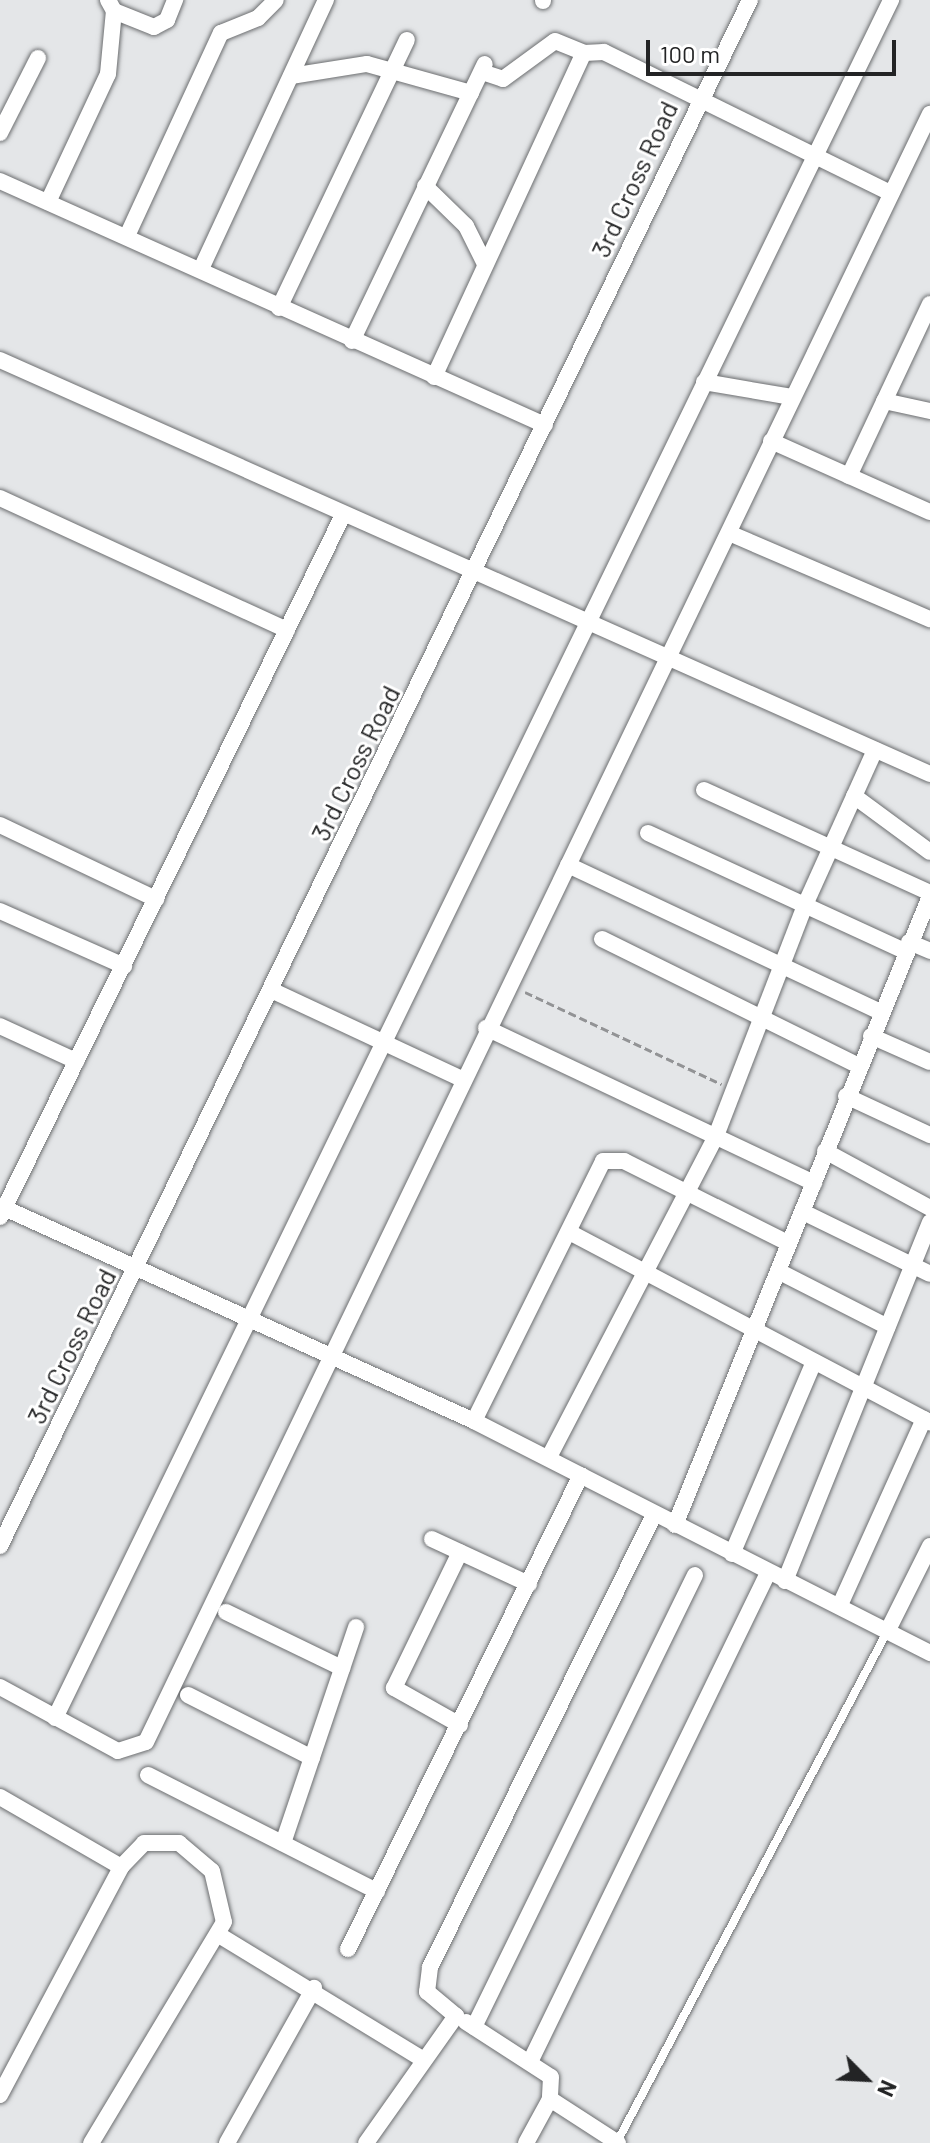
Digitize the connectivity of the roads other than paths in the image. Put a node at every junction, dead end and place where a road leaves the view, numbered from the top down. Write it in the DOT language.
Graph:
graph roads {
  1 [pos="175,0"];
  2 [pos="276,0"];
  3 [pos="326,0"];
  4 [pos="750,0"];
  5 [pos="891,0"];
  6 [pos="111,6"];
  7 [pos="407,40"];
  8 [pos="584,53"];
  9 [pos="38,58"];
  10 [pos="394,73"];
  11 [pos="291,76"];
  12 [pos="471,93"];
  13 [pos="699,97"];
  14 [pos="928,122"];
  15 [pos="0,133"];
  16 [pos="814,153"];
  17 [pos="0,181"];
  18 [pos="425,186"];
  19 [pos="891,193"];
  20 [pos="48,202"];
  21 [pos="127,236"];
  22 [pos="485,264"];
  23 [pos="201,269"];
  24 [pos="930,304"];
  25 [pos="279,308"];
  26 [pos="352,341"];
  27 [pos="0,360"];
  28 [pos="434,377"];
  29 [pos="704,382"];
  30 [pos="792,397"];
  31 [pos="884,401"];
  32 [pos="930,411"];
  33 [pos="545,425"];
  34 [pos="771,441"];
  35 [pos="849,476"];
  36 [pos="0,498"];
  37 [pos="930,512"];
  38 [pos="343,515"];
  39 [pos="729,533"];
  40 [pos="474,571"];
  41 [pos="930,619"];
  42 [pos="587,624"];
  43 [pos="287,630"];
  44 [pos="668,658"];
  45 [pos="875,750"];
  46 [pos="930,774"];
  47 [pos="704,790"];
  48 [pos="854,796"];
  49 [pos="0,825"];
  50 [pos="648,833"];
  51 [pos="829,848"];
  52 [pos="930,852"];
  53 [pos="568,865"];
  54 [pos="930,894"];
  55 [pos="156,899"];
  56 [pos="805,905"];
  57 [pos="0,911"];
  58 [pos="602,939"];
  59 [pos="907,946"];
  60 [pos="930,951"];
  61 [pos="784,961"];
  62 [pos="124,966"];
  63 [pos="273,991"];
  64 [pos="881,1012"];
  65 [pos="761,1018"];
  66 [pos="0,1026"];
  67 [pos="486,1028"];
  68 [pos="871,1036"];
  69 [pos="382,1043"];
  70 [pos="76,1061"];
  71 [pos="930,1062"];
  72 [pos="859,1066"];
  73 [pos="462,1079"];
  74 [pos="846,1096"];
  75 [pos="930,1135"];
  76 [pos="716,1136"];
  77 [pos="825,1151"];
  78 [pos="814,1183"];
  79 [pos="687,1193"];
  80 [pos="930,1208"];
  81 [pos="1,1210"];
  82 [pos="803,1212"];
  83 [pos="930,1222"];
  84 [pos="571,1233"];
  85 [pos="788,1243"];
  86 [pos="913,1266"];
  87 [pos="135,1269"];
  88 [pos="643,1270"];
  89 [pos="778,1271"];
  90 [pos="930,1274"];
  91 [pos="248,1321"];
  92 [pos="888,1327"];
  93 [pos="756,1331"];
  94 [pos="326,1357"];
  95 [pos="814,1362"];
  96 [pos="866,1389"];
  97 [pos="927,1420"];
  98 [pos="474,1421"];
  99 [pos="549,1457"];
  100 [pos="581,1475"];
  101 [pos="654,1515"];
  102 [pos="675,1525"];
  103 [pos="432,1539"];
  104 [pos="0,1546"];
  105 [pos="930,1546"];
  106 [pos="460,1552"];
  107 [pos="732,1554"];
  108 [pos="768,1573"];
  109 [pos="695,1575"];
  110 [pos="785,1581"];
  111 [pos="529,1584"];
  112 [pos="840,1605"];
  113 [pos="226,1612"];
  114 [pos="356,1627"];
  115 [pos="888,1630"];
  116 [pos="930,1653"];
  117 [pos="342,1668"];
  118 [pos="0,1687"];
  119 [pos="188,1695"];
  120 [pos="55,1718"];
  121 [pos="460,1725"];
  122 [pos="312,1758"];
  123 [pos="148,1775"];
  124 [pos="0,1797"];
  125 [pos="283,1843"];
  126 [pos="121,1867"];
  127 [pos="377,1891"];
  128 [pos="219,1935"];
  129 [pos="348,1949"];
  130 [pos="314,1988"];
  131 [pos="456,2016"];
  132 [pos="474,2027"];
  133 [pos="422,2059"];
  134 [pos="530,2062"];
  135 [pos="0,2095"];
  136 [pos="550,2099"];
  137 [pos="617,2142"];
  138 [pos="91,2143"];
  139 [pos="227,2143"];
  140 [pos="366,2143"];
  141 [pos="526,2143"];
  1 -- 6 [label="street"];
  2 -- 21 [label="street"];
  3 -- 11 [label="street"];
  4 -- 13 [label="street, 3rd Cross Road"];
  5 -- 16 [label="street"];
  6 -- 20 [label="street"];
  7 -- 10 [label="street"];
  8 -- 12 [label="street"];
  8 -- 13 [label="street"];
  8 -- 22 [label="street"];
  9 -- 15 [label="street"];
  10 -- 11 [label="street"];
  10 -- 12 [label="street"];
  10 -- 25 [label="street"];
  11 -- 23 [label="street"];
  12 -- 18 [label="street"];
  13 -- 16 [label="street"];
  13 -- 33 [label="street, 3rd Cross Road"];
  14 -- 19 [label="street"];
  16 -- 19 [label="street"];
  16 -- 29 [label="street"];
  17 -- 20 [label="street"];
  18 -- 22 [label="street"];
  18 -- 26 [label="street"];
  19 -- 30 [label="street"];
  20 -- 21 [label="street"];
  21 -- 23 [label="street"];
  22 -- 28 [label="street"];
  23 -- 25 [label="street"];
  24 -- 31 [label="street"];
  25 -- 26 [label="street"];
  26 -- 28 [label="street"];
  27 -- 38 [label="street"];
  28 -- 33 [label="street"];
  29 -- 30 [label="street"];
  29 -- 42 [label="street"];
  30 -- 34 [label="street"];
  31 -- 32 [label="street"];
  31 -- 35 [label="street"];
  33 -- 40 [label="street, 3rd Cross Road"];
  34 -- 35 [label="street"];
  34 -- 39 [label="street"];
  35 -- 37 [label="street"];
  36 -- 43 [label="street"];
  38 -- 40 [label="street"];
  38 -- 43 [label="street"];
  39 -- 41 [label="street"];
  39 -- 44 [label="street"];
  40 -- 42 [label="street"];
  40 -- 63 [label="street, 3rd Cross Road"];
  42 -- 44 [label="street"];
  42 -- 69 [label="street"];
  43 -- 55 [label="street"];
  44 -- 45 [label="street"];
  44 -- 53 [label="street"];
  45 -- 46 [label="street"];
  45 -- 48 [label="street"];
  47 -- 51 [label="street"];
  48 -- 51 [label="street"];
  48 -- 52 [label="street"];
  49 -- 55 [label="street"];
  50 -- 56 [label="street"];
  51 -- 54 [label="street"];
  51 -- 56 [label="street"];
  53 -- 61 [label="street"];
  53 -- 67 [label="street"];
  54 -- 59 [label="street"];
  55 -- 62 [label="street"];
  56 -- 59 [label="street"];
  56 -- 61 [label="street"];
  57 -- 62 [label="street"];
  58 -- 65 [label="street"];
  59 -- 60 [label="street"];
  59 -- 64 [label="street"];
  61 -- 64 [label="street"];
  61 -- 65 [label="street"];
  62 -- 70 [label="street"];
  63 -- 69 [label="street"];
  63 -- 87 [label="street, 3rd Cross Road"];
  64 -- 68 [label="street"];
  65 -- 72 [label="street"];
  65 -- 76 [label="street"];
  66 -- 70 [label="street"];
  67 -- 73 [label="street"];
  67 -- 76 [label="street"];
  68 -- 71 [label="street"];
  68 -- 72 [label="street"];
  69 -- 73 [label="street"];
  69 -- 91 [label="street"];
  70 -- 81 [label="street"];
  72 -- 74 [label="street"];
  73 -- 94 [label="street"];
  74 -- 75 [label="street"];
  74 -- 77 [label="street"];
  76 -- 78 [label="street"];
  76 -- 79 [label="street"];
  77 -- 78 [label="street"];
  77 -- 80 [label="street"];
  78 -- 82 [label="street"];
  79 -- 84 [label="street"];
  79 -- 85 [label="street"];
  79 -- 88 [label="street"];
  81 -- 87 [label="street"];
  82 -- 85 [label="street"];
  82 -- 86 [label="street"];
  83 -- 86 [label="street"];
  84 -- 88 [label="street"];
  84 -- 98 [label="street"];
  85 -- 89 [label="street"];
  86 -- 90 [label="street"];
  86 -- 92 [label="street"];
  87 -- 91 [label="street"];
  87 -- 104 [label="street, 3rd Cross Road"];
  88 -- 93 [label="street"];
  88 -- 99 [label="street"];
  89 -- 92 [label="street"];
  89 -- 93 [label="street"];
  91 -- 94 [label="street"];
  91 -- 120 [label="street"];
  92 -- 96 [label="street"];
  93 -- 95 [label="street"];
  93 -- 102 [label="street"];
  94 -- 98 [label="street"];
  94 -- 120 [label="street"];
  95 -- 96 [label="street"];
  95 -- 107 [label="street"];
  96 -- 97 [label="street"];
  96 -- 110 [label="street"];
  97 -- 112 [label="street"];
  98 -- 99 [label="street"];
  99 -- 100 [label="street"];
  100 -- 101 [label="street"];
  100 -- 111 [label="street"];
  101 -- 102 [label="street"];
  101 -- 131 [label="street"];
  102 -- 107 [label="street"];
  103 -- 106 [label="street"];
  105 -- 115 [label="street"];
  106 -- 111 [label="street"];
  106 -- 121 [label="street"];
  107 -- 108 [label="street"];
  108 -- 110 [label="street"];
  108 -- 134 [label="street"];
  109 -- 132 [label="street"];
  110 -- 112 [label="street"];
  111 -- 121 [label="street"];
  112 -- 115 [label="street"];
  113 -- 117 [label="street"];
  114 -- 117 [label="street"];
  115 -- 116 [label="street"];
  115 -- 137 [label="lane"];
  117 -- 122 [label="street"];
  118 -- 120 [label="street"];
  119 -- 122 [label="street"];
  121 -- 127 [label="street"];
  122 -- 125 [label="street"];
  123 -- 125 [label="street"];
  124 -- 126 [label="street"];
  125 -- 127 [label="street"];
  126 -- 128 [label="street"];
  126 -- 135 [label="street"];
  127 -- 129 [label="street"];
  128 -- 130 [label="street"];
  128 -- 138 [label="street"];
  130 -- 133 [label="street"];
  130 -- 139 [label="street"];
  131 -- 132 [label="street"];
  131 -- 133 [label="street"];
  132 -- 134 [label="street"];
  133 -- 140 [label="street"];
  134 -- 136 [label="street"];
  136 -- 137 [label="street"];
  136 -- 141 [label="street"];
}
